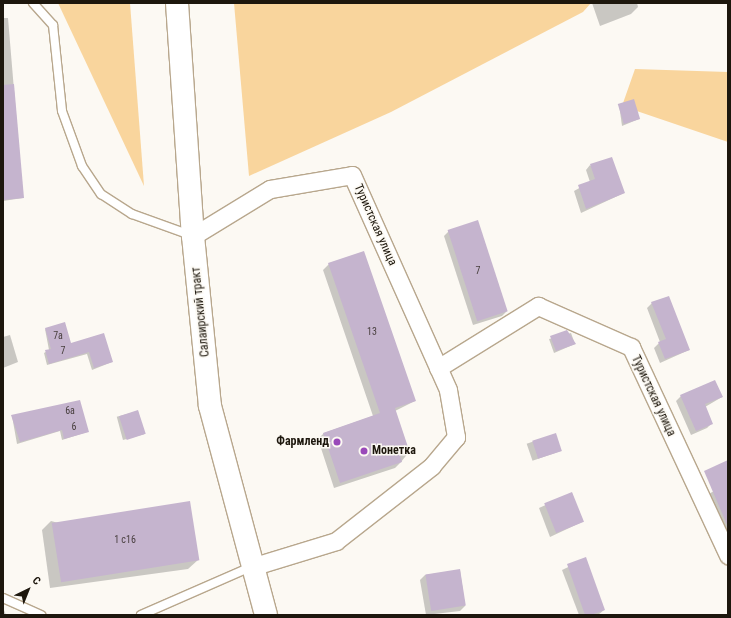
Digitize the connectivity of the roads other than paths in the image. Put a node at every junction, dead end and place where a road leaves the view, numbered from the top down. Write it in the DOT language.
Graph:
graph roads {
  1 [pos="33,3"];
  2 [pos="177,3"];
  3 [pos="193,236"];
  4 [pos="438,368"];
  5 [pos="728,555"];
  6 [pos="251,567"];
  7 [pos="3,598"];
  8 [pos="41,615"];
  9 [pos="141,615"];
  10 [pos="266,615"];
  1 -- 3 [label="lane"];
  2 -- 3 [label="street, Салаирский тракт"];
  3 -- 4 [label="street, Туристская улица"];
  3 -- 6 [label="street, Салаирский тракт"];
  4 -- 5 [label="street, Туристская улица"];
  4 -- 6 [label="street, Туристская улица"];
  6 -- 9 [label="lane"];
  6 -- 10 [label="street, Салаирский тракт"];
  7 -- 8 [label="lane"];
}
